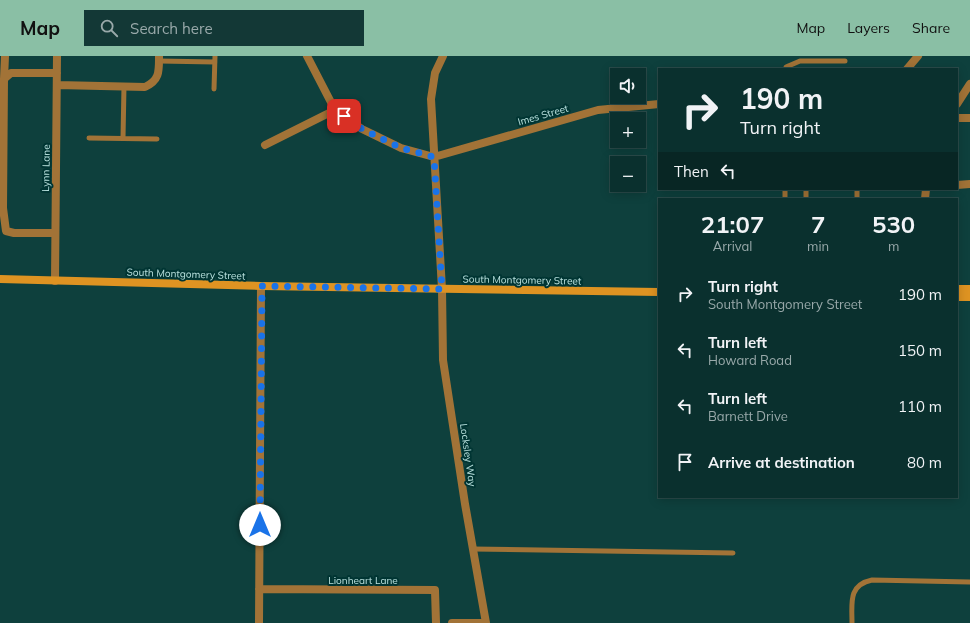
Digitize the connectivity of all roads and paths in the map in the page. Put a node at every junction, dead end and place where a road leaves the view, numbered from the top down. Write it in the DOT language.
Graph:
graph roads {
  1 [pos="5,56"];
  2 [pos="57,56"];
  3 [pos="307,56"];
  4 [pos="442,56"];
  5 [pos="918,56"];
  6 [pos="159,58"];
  7 [pos="215,59"];
  8 [pos="845,61"];
  9 [pos="786,68"];
  10 [pos="908,68"];
  11 [pos="57,73"];
  12 [pos="4,79"];
  13 [pos="970,84"];
  14 [pos="57,85"];
  15 [pos="124,86"];
  16 [pos="214,89"];
  17 [pos="958,102"];
  18 [pos="658,104"];
  19 [pos="335,110"];
  20 [pos="958,118"];
  21 [pos="970,118"];
  22 [pos="89,138"];
  23 [pos="123,138"];
  24 [pos="157,139"];
  25 [pos="265,145"];
  26 [pos="434,157"];
  27 [pos="970,184"];
  28 [pos="958,185"];
  29 [pos="3,231"];
  30 [pos="56,233"];
  31 [pos="0,279"];
  32 [pos="55,281"];
  33 [pos="262,286"];
  34 [pos="958,288"];
  35 [pos="442,289"];
  36 [pos="970,289"];
  37 [pos="658,292"];
  38 [pos="958,297"];
  39 [pos="970,297"];
  40 [pos="473,550"];
  41 [pos="733,553"];
  42 [pos="970,582"];
  43 [pos="259,589"];
  44 [pos="259,623"];
  45 [pos="436,623"];
  46 [pos="452,623"];
  47 [pos="485,623"];
  48 [pos="852,623"];
  1 -- 12 [label="street"];
  2 -- 11 [label="street, Lynn Lane"];
  3 -- 19 [label="street"];
  4 -- 26 [label="street, Locksley Way"];
  5 -- 10 [label="street"];
  6 -- 7 [label="lane"];
  6 -- 15 [label="street"];
  7 -- 16 [label="lane"];
  8 -- 9 [label="lane"];
  11 -- 12 [label="street"];
  11 -- 14 [label="street, Lynn Lane"];
  12 -- 29 [label="street"];
  13 -- 17 [label="street"];
  14 -- 15 [label="street"];
  14 -- 30 [label="street, Lynn Lane"];
  15 -- 23 [label="lane"];
  18 -- 26 [label="street, Imes Street"];
  19 -- 25 [label="street"];
  19 -- 26 [label="street"];
  20 -- 21 [label="street"];
  22 -- 23 [label="lane"];
  23 -- 24 [label="lane"];
  26 -- 35 [label="street, Locksley Way"];
  27 -- 28 [label="street"];
  29 -- 30 [label="street"];
  30 -- 32 [label="street, Lynn Lane"];
  31 -- 32 [label="street, South Montgomery Street"];
  32 -- 33 [label="street, South Montgomery Street"];
  33 -- 35 [label="street, South Montgomery Street"];
  33 -- 43 [label="street"];
  34 -- 36 [label="street"];
  35 -- 37 [label="street, South Montgomery Street"];
  35 -- 40 [label="street, Locksley Way"];
  38 -- 39 [label="street"];
  40 -- 41 [label="lane"];
  40 -- 47 [label="street, Locksley Way"];
  42 -- 48 [label="lane"];
  43 -- 44 [label="street"];
  43 -- 45 [label="street, Lionheart Lane"];
  46 -- 47 [label="street"];
}
